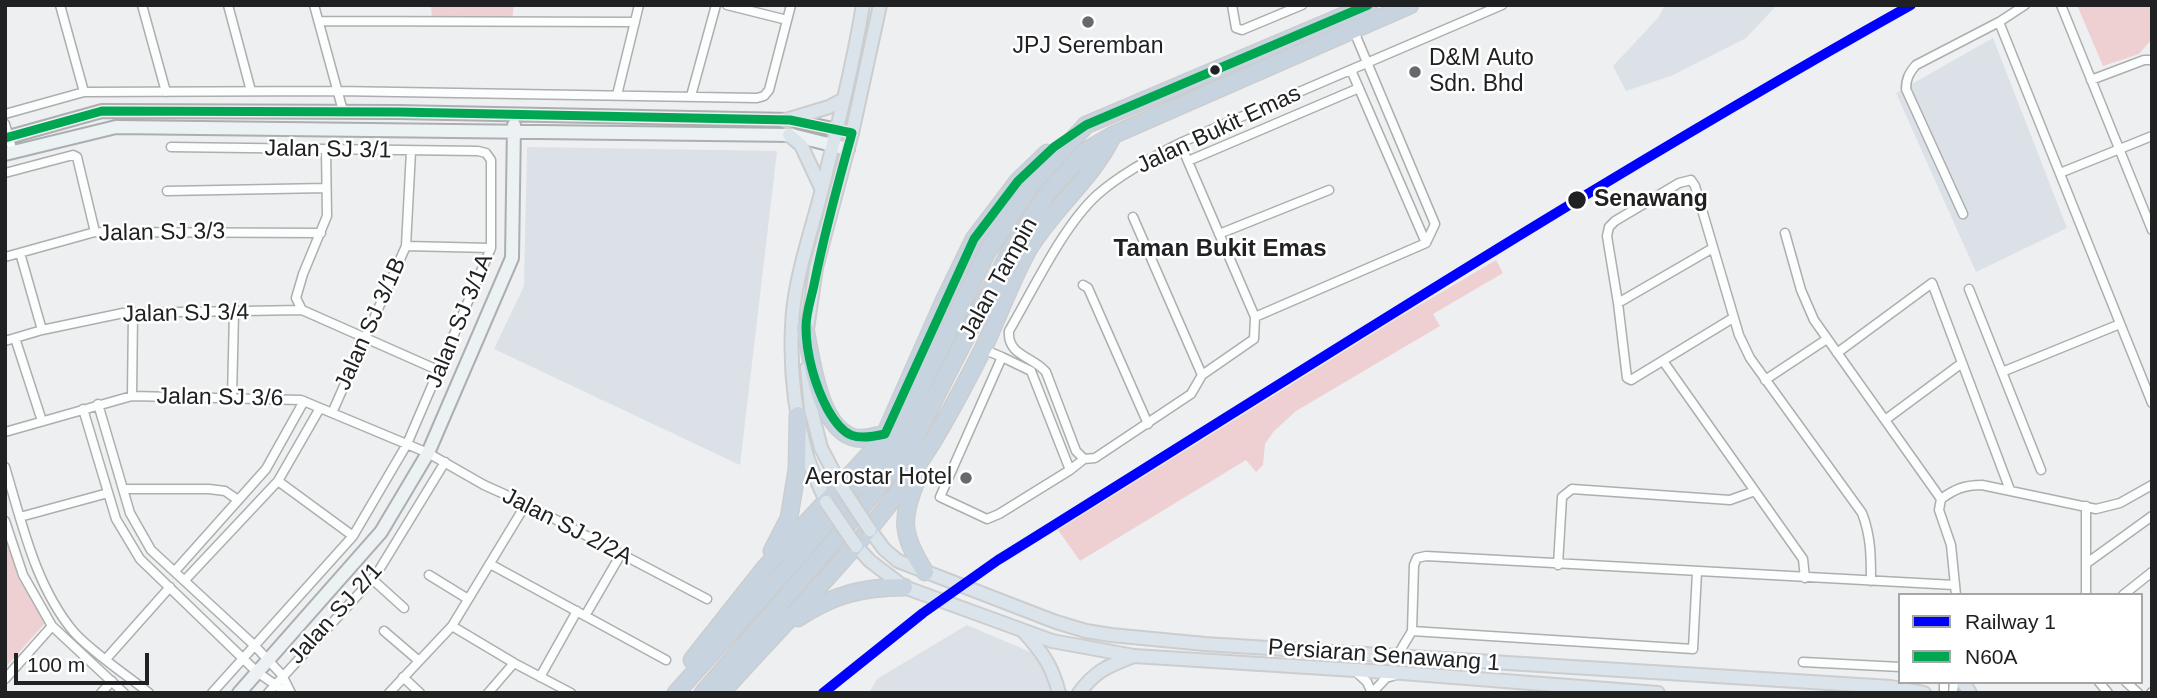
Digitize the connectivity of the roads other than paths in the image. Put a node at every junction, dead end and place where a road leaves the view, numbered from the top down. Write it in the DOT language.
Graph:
graph roads {
  1 [pos="60,5"];
  2 [pos="142,5"];
  3 [pos="228,5"];
  4 [pos="314,5"];
  5 [pos="639,5"];
  6 [pos="716,5"];
  7 [pos="727,5"];
  8 [pos="791,5"];
  9 [pos="863,5"];
  10 [pos="880,5"];
  11 [pos="1233,5"];
  12 [pos="1302,5"];
  13 [pos="1369,5"];
  14 [pos="1410,5"];
  15 [pos="1502,5"];
  16 [pos="2025,5"];
  17 [pos="2062,5"];
  18 [pos="318,20"];
  19 [pos="787,20"];
  20 [pos="635,22"];
  21 [pos="1999,22"];
  22 [pos="1353,29"];
  23 [pos="2152,60"];
  24 [pos="1367,62"];
  25 [pos="1352,70"];
  26 [pos="2091,80"];
  27 [pos="1359,88"];
  28 [pos="337,91"];
  29 [pos="84,92"];
  30 [pos="166,92"];
  31 [pos="251,92"];
  32 [pos="617,96"];
  33 [pos="691,96"];
  34 [pos="844,99"];
  35 [pos="343,111"];
  36 [pos="5,114"];
  37 [pos="514,114"];
  38 [pos="786,120"];
  39 [pos="5,124"];
  40 [pos="1086,125"];
  41 [pos="356,130"];
  42 [pos="837,130"];
  43 [pos="514,132"];
  44 [pos="852,133"];
  45 [pos="789,135"];
  46 [pos="1113,135"];
  47 [pos="2152,136"];
  48 [pos="7,138"];
  49 [pos="1180,143"];
  50 [pos="833,145"];
  51 [pos="171,148"];
  52 [pos="848,149"];
  53 [pos="2119,149"];
  54 [pos="326,150"];
  55 [pos="411,151"];
  56 [pos="9,153"];
  57 [pos="486,153"];
  58 [pos="1188,161"];
  59 [pos="5,173"];
  60 [pos="2060,173"];
  61 [pos="326,188"];
  62 [pos="821,190"];
  63 [pos="1329,190"];
  64 [pos="167,191"];
  65 [pos="1963,214"];
  66 [pos="1133,217"];
  67 [pos="2152,230"];
  68 [pos="95,232"];
  69 [pos="321,233"];
  70 [pos="1785,233"];
  71 [pos="1219,234"];
  72 [pos="1426,243"];
  73 [pos="406,246"];
  74 [pos="491,248"];
  75 [pos="1713,248"];
  76 [pos="20,253"];
  77 [pos="5,257"];
  78 [pos="1083,285"];
  79 [pos="1969,289"];
  80 [pos="1618,303"];
  81 [pos="302,310"];
  82 [pos="234,312"];
  83 [pos="133,313"];
  84 [pos="1255,317"];
  85 [pos="1732,318"];
  86 [pos="2120,324"];
  87 [pos="805,328"];
  88 [pos="43,330"];
  89 [pos="365,336"];
  90 [pos="15,338"];
  91 [pos="1827,339"];
  92 [pos="5,341"];
  93 [pos="983,349"];
  94 [pos="1837,352"];
  95 [pos="1002,357"];
  96 [pos="1663,361"];
  97 [pos="1962,363"];
  98 [pos="440,371"];
  99 [pos="2002,372"];
  100 [pos="1202,375"];
  101 [pos="1765,380"];
  102 [pos="132,396"];
  103 [pos="232,398"];
  104 [pos="304,401"];
  105 [pos="2152,403"];
  106 [pos="98,404"];
  107 [pos="320,408"];
  108 [pos="83,409"];
  109 [pos="332,413"];
  110 [pos="798,415"];
  111 [pos="1885,420"];
  112 [pos="42,421"];
  113 [pos="1148,424"];
  114 [pos="5,432"];
  115 [pos="885,434"];
  116 [pos="936,436"];
  117 [pos="407,444"];
  118 [pos="428,453"];
  119 [pos="1084,459"];
  120 [pos="445,462"];
  121 [pos="5,467"];
  122 [pos="1070,470"];
  123 [pos="2041,470"];
  124 [pos="278,481"];
  125 [pos="2152,485"];
  126 [pos="841,486"];
  127 [pos="123,489"];
  128 [pos="2010,490"];
  129 [pos="1755,491"];
  130 [pos="108,493"];
  131 [pos="1941,499"];
  132 [pos="238,500"];
  133 [pos="826,502"];
  134 [pos="526,504"];
  135 [pos="2086,506"];
  136 [pos="20,516"];
  137 [pos="2152,516"];
  138 [pos="5,521"];
  139 [pos="870,530"];
  140 [pos="353,536"];
  141 [pos="856,546"];
  142 [pos="621,554"];
  143 [pos="2087,563"];
  144 [pos="490,564"];
  145 [pos="1558,565"];
  146 [pos="764,569"];
  147 [pos="175,571"];
  148 [pos="1697,572"];
  149 [pos="2152,572"];
  150 [pos="932,574"];
  151 [pos="429,575"];
  152 [pos="1805,578"];
  153 [pos="372,579"];
  154 [pos="186,580"];
  155 [pos="1871,581"];
  156 [pos="1954,585"];
  157 [pos="170,587"];
  158 [pos="909,588"];
  159 [pos="1954,593"];
  160 [pos="2087,593"];
  161 [pos="2126,593"];
  162 [pos="707,598"];
  163 [pos="468,599"];
  164 [pos="404,608"];
  165 [pos="581,614"];
  166 [pos="52,626"];
  167 [pos="452,626"];
  168 [pos="1021,629"];
  169 [pos="384,631"];
  170 [pos="1412,631"];
  171 [pos="776,632"];
  172 [pos="254,645"];
  173 [pos="1134,656"];
  174 [pos="1397,656"];
  175 [pos="243,658"];
  176 [pos="106,659"];
  177 [pos="268,660"];
  178 [pos="666,660"];
  179 [pos="419,661"];
  180 [pos="1803,662"];
  181 [pos="514,663"];
  182 [pos="1898,667"];
  183 [pos="1352,669"];
  184 [pos="257,672"];
  185 [pos="1402,673"];
  186 [pos="282,675"];
  187 [pos="403,677"];
  188 [pos="540,677"];
  189 [pos="5,679"];
  190 [pos="112,681"];
  191 [pos="1908,684"];
  192 [pos="1550,685"];
  193 [pos="1891,687"];
  194 [pos="271,689"];
  195 [pos="1642,692"];
  196 [pos="101,693"];
  197 [pos="124,693"];
  198 [pos="149,693"];
  199 [pos="212,693"];
  200 [pos="239,693"];
  201 [pos="289,693"];
  202 [pos="389,693"];
  203 [pos="420,693"];
  204 [pos="488,693"];
  205 [pos="571,693"];
  206 [pos="666,693"];
  207 [pos="676,693"];
  208 [pos="703,693"];
  209 [pos="721,693"];
  210 [pos="1059,693"];
  211 [pos="1079,693"];
  212 [pos="1372,693"];
  213 [pos="1562,693"];
  214 [pos="1658,693"];
  215 [pos="1924,693"];
  1 -- 29 [label="street"];
  2 -- 30 [label="street"];
  3 -- 31 [label="street"];
  4 -- 18 [label="street"];
  5 -- 20 [label="street"];
  6 -- 33 [label="street"];
  7 -- 19 [label="street"];
  8 -- 19 [label="street"];
  9 -- 34 [label="main road, Persiaran Senawang 1"];
  10 -- 44 [label="main road, Persiaran Senawang 1"];
  11 -- 12 [label="street"];
  13 -- 40 [label="highway, Jalan Tampin"];
  14 -- 22 [label="highway, Jalan Tampin"];
  15 -- 24 [label="street, Jalan Bukit Emas"];
  16 -- 21 [label="street"];
  17 -- 26 [label="street"];
  18 -- 20 [label="street"];
  18 -- 28 [label="street"];
  19 -- 33 [label="street"];
  20 -- 32 [label="street"];
  21 -- 60 [label="street"];
  21 -- 65 [label="street"];
  22 -- 24 [label="street"];
  22 -- 46 [label="highway, Jalan Tampin"];
  23 -- 26 [label="street"];
  24 -- 25 [label="street, Jalan Bukit Emas"];
  24 -- 72 [label="street"];
  25 -- 27 [label="street"];
  25 -- 49 [label="street, Jalan Bukit Emas"];
  26 -- 53 [label="street"];
  27 -- 58 [label="street"];
  27 -- 72 [label="street"];
  28 -- 31 [label="street"];
  28 -- 32 [label="street"];
  28 -- 35 [label="street"];
  29 -- 30 [label="street"];
  29 -- 36 [label="street"];
  30 -- 31 [label="street"];
  32 -- 33 [label="street"];
  34 -- 38 [label="main road"];
  34 -- 42 [label="main road, Persiaran Senawang 1"];
  35 -- 37 [label="street"];
  35 -- 41 [label="street"];
  35 -- 48 [label="street"];
  37 -- 38 [label="street"];
  37 -- 43 [label="street"];
  38 -- 42 [label="street"];
  39 -- 48 [label="street"];
  40 -- 115 [label="highway"];
  40 -- 207 [label="highway, Jalan Tampin"];
  41 -- 43 [label="street"];
  41 -- 56 [label="street"];
  42 -- 44 [label="street"];
  42 -- 50 [label="main road, Persiaran Senawang 1"];
  43 -- 45 [label="street"];
  43 -- 118 [label="street"];
  44 -- 52 [label="main road, Persiaran Senawang 1"];
  45 -- 50 [label="street"];
  45 -- 62 [label="main road"];
  46 -- 93 [label="highway"];
  46 -- 208 [label="highway, Jalan Tampin"];
  47 -- 53 [label="street"];
  48 -- 56 [label="street"];
  49 -- 58 [label="street"];
  49 -- 119 [label="street, Jalan Bukit Emas"];
  50 -- 52 [label="street"];
  50 -- 62 [label="main road, Persiaran Senawang 1"];
  51 -- 54 [label="street, Jalan SJ 3/1"];
  52 -- 87 [label="main road, Persiaran Senawang 1"];
  53 -- 60 [label="street"];
  53 -- 67 [label="street"];
  54 -- 55 [label="street, Jalan SJ 3/1"];
  54 -- 61 [label="street"];
  55 -- 57 [label="street, Jalan SJ 3/1"];
  55 -- 73 [label="street, Jalan SJ 3/1B"];
  57 -- 74 [label="street, Jalan SJ 3/1A"];
  58 -- 71 [label="street"];
  59 -- 68 [label="street"];
  60 -- 86 [label="street"];
  61 -- 64 [label="street"];
  61 -- 69 [label="street"];
  62 -- 110 [label="main road, Persiaran Senawang 1"];
  63 -- 71 [label="street"];
  66 -- 100 [label="street"];
  68 -- 69 [label="street, Jalan SJ 3/3"];
  68 -- 76 [label="street, Jalan SJ 3/3"];
  69 -- 81 [label="street"];
  70 -- 91 [label="street"];
  71 -- 84 [label="street"];
  72 -- 84 [label="street"];
  73 -- 74 [label="street"];
  73 -- 89 [label="street, Jalan SJ 3/1B"];
  74 -- 98 [label="street, Jalan SJ 3/1A"];
  75 -- 80 [label="street"];
  75 -- 80 [label="street"];
  75 -- 85 [label="street"];
  76 -- 77 [label="street, Jalan SJ 3/3"];
  76 -- 88 [label="street"];
  78 -- 113 [label="street"];
  79 -- 99 [label="street"];
  80 -- 96 [label="street"];
  81 -- 82 [label="street, Jalan SJ 3/4"];
  81 -- 89 [label="street, Jalan SJ 3/4"];
  82 -- 83 [label="street, Jalan SJ 3/4"];
  82 -- 103 [label="street"];
  83 -- 88 [label="street, Jalan SJ 3/4"];
  83 -- 102 [label="street"];
  84 -- 100 [label="street"];
  85 -- 96 [label="street"];
  85 -- 101 [label="street"];
  86 -- 99 [label="street"];
  86 -- 105 [label="street"];
  87 -- 115 [label="highway"];
  87 -- 126 [label="main road, Persiaran Senawang 1"];
  88 -- 90 [label="street, Jalan SJ 3/4"];
  89 -- 98 [label="street, Jalan SJ 3/4"];
  89 -- 109 [label="street, Jalan SJ 3/1B"];
  90 -- 92 [label="street, Jalan SJ 3/4"];
  90 -- 112 [label="street"];
  91 -- 94 [label="street"];
  91 -- 101 [label="street"];
  93 -- 95 [label="street"];
  93 -- 116 [label="highway"];
  94 -- 97 [label="street"];
  94 -- 111 [label="street"];
  95 -- 122 [label="street"];
  95 -- 122 [label="street"];
  96 -- 129 [label="street"];
  97 -- 111 [label="street"];
  97 -- 128 [label="street"];
  98 -- 117 [label="street, Jalan SJ 3/1A"];
  99 -- 123 [label="street"];
  100 -- 113 [label="street"];
  101 -- 155 [label="street"];
  102 -- 103 [label="street, Jalan SJ 3/6"];
  102 -- 106 [label="street, Jalan SJ 3/6"];
  103 -- 104 [label="street, Jalan SJ 3/6"];
  104 -- 107 [label="street, Jalan SJ 3/6"];
  104 -- 132 [label="street"];
  106 -- 108 [label="street, Jalan SJ 3/6"];
  106 -- 127 [label="street"];
  107 -- 109 [label="street, Jalan SJ 3/6"];
  107 -- 124 [label="street"];
  108 -- 112 [label="street, Jalan SJ 3/6"];
  108 -- 130 [label="street"];
  109 -- 117 [label="street, Jalan SJ 3/6"];
  110 -- 133 [label="main road, Persiaran Senawang 1"];
  110 -- 146 [label="highway"];
  111 -- 131 [label="street"];
  112 -- 114 [label="street, Jalan SJ 3/6"];
  113 -- 119 [label="street"];
  115 -- 126 [label="highway"];
  116 -- 139 [label="highway"];
  116 -- 150 [label="highway"];
  117 -- 118 [label="street, Jalan SJ 3/6"];
  117 -- 140 [label="street, Jalan SJ 3/1A"];
  118 -- 120 [label="street, Jalan SJ 2/2A"];
  118 -- 177 [label="street"];
  119 -- 122 [label="street"];
  120 -- 134 [label="street, Jalan SJ 2/2A"];
  120 -- 153 [label="street, Jalan SJ 2/1"];
  121 -- 136 [label="street"];
  124 -- 140 [label="street"];
  124 -- 154 [label="street"];
  125 -- 135 [label="street"];
  126 -- 133 [label="highway"];
  126 -- 139 [label="main road, Persiaran Senawang 1, bridge"];
  127 -- 132 [label="street"];
  127 -- 147 [label="street"];
  128 -- 131 [label="street"];
  128 -- 135 [label="street"];
  129 -- 145 [label="street"];
  129 -- 152 [label="street"];
  130 -- 136 [label="street"];
  130 -- 157 [label="street"];
  131 -- 156 [label="street"];
  132 -- 147 [label="street"];
  133 -- 141 [label="main road, Persiaran Senawang 1, bridge"];
  133 -- 146 [label="highway"];
  134 -- 142 [label="street, Jalan SJ 2/2A"];
  134 -- 144 [label="street"];
  135 -- 143 [label="street"];
  136 -- 176 [label="street"];
  137 -- 143 [label="street"];
  138 -- 166 [label="street"];
  139 -- 141 [label="highway"];
  139 -- 150 [label="main road, Persiaran Senawang 1"];
  140 -- 172 [label="street, Jalan SJ 3/1A"];
  141 -- 158 [label="main road, Persiaran Senawang 1"];
  141 -- 171 [label="highway"];
  142 -- 162 [label="street, Jalan SJ 2/2A"];
  142 -- 165 [label="street"];
  143 -- 160 [label="street"];
  144 -- 163 [label="street"];
  144 -- 165 [label="street"];
  145 -- 148 [label="street"];
  145 -- 170 [label="street"];
  146 -- 206 [label="highway"];
  147 -- 154 [label="street"];
  148 -- 152 [label="street"];
  148 -- 170 [label="street"];
  149 -- 161 [label="street"];
  150 -- 174 [label="main road, Persiaran Senawang 1"];
  151 -- 163 [label="street"];
  152 -- 155 [label="street"];
  153 -- 164 [label="street"];
  153 -- 186 [label="street, Jalan SJ 2/1"];
  154 -- 172 [label="street"];
  155 -- 156 [label="street"];
  156 -- 159 [label="street"];
  157 -- 175 [label="street"];
  157 -- 176 [label="street"];
  158 -- 168 [label="main road, Persiaran Senawang 1"];
  158 -- 171 [label="highway"];
  163 -- 167 [label="street"];
  165 -- 178 [label="street"];
  165 -- 188 [label="street"];
  166 -- 189 [label="street"];
  166 -- 190 [label="street"];
  167 -- 179 [label="street"];
  167 -- 181 [label="street"];
  168 -- 173 [label="main road, Persiaran Senawang 1"];
  168 -- 210 [label="main road"];
  169 -- 179 [label="street"];
  170 -- 174 [label="street"];
  171 -- 209 [label="highway"];
  172 -- 175 [label="street, Jalan SJ 3/1A"];
  172 -- 177 [label="street"];
  173 -- 183 [label="main road, Persiaran Senawang 1"];
  173 -- 211 [label="main road"];
  174 -- 193 [label="main road, Persiaran Senawang 1"];
  175 -- 184 [label="street"];
  175 -- 199 [label="street, Jalan SJ 3/1A"];
  176 -- 198 [label="street"];
  177 -- 184 [label="street"];
  177 -- 186 [label="street"];
  179 -- 187 [label="street"];
  180 -- 182 [label="street"];
  181 -- 188 [label="street"];
  181 -- 204 [label="street"];
  183 -- 185 [label="main road, Persiaran Senawang 1"];
  183 -- 212 [label="street"];
  184 -- 194 [label="street"];
  184 -- 200 [label="street"];
  185 -- 192 [label="main road, Persiaran Senawang 1"];
  185 -- 212 [label="street"];
  186 -- 194 [label="street, Jalan SJ 2/1"];
  186 -- 201 [label="street"];
  187 -- 202 [label="street"];
  187 -- 203 [label="street"];
  188 -- 205 [label="street"];
  190 -- 196 [label="street"];
  190 -- 197 [label="street"];
  191 -- 193 [label="main road"];
  192 -- 195 [label="main road, Persiaran Senawang 1"];
  192 -- 213 [label="main road"];
  193 -- 215 [label="main road, Persiaran Senawang 1"];
  194 -- 201 [label="street"];
  195 -- 214 [label="main road, Persiaran Senawang 1"];
}
